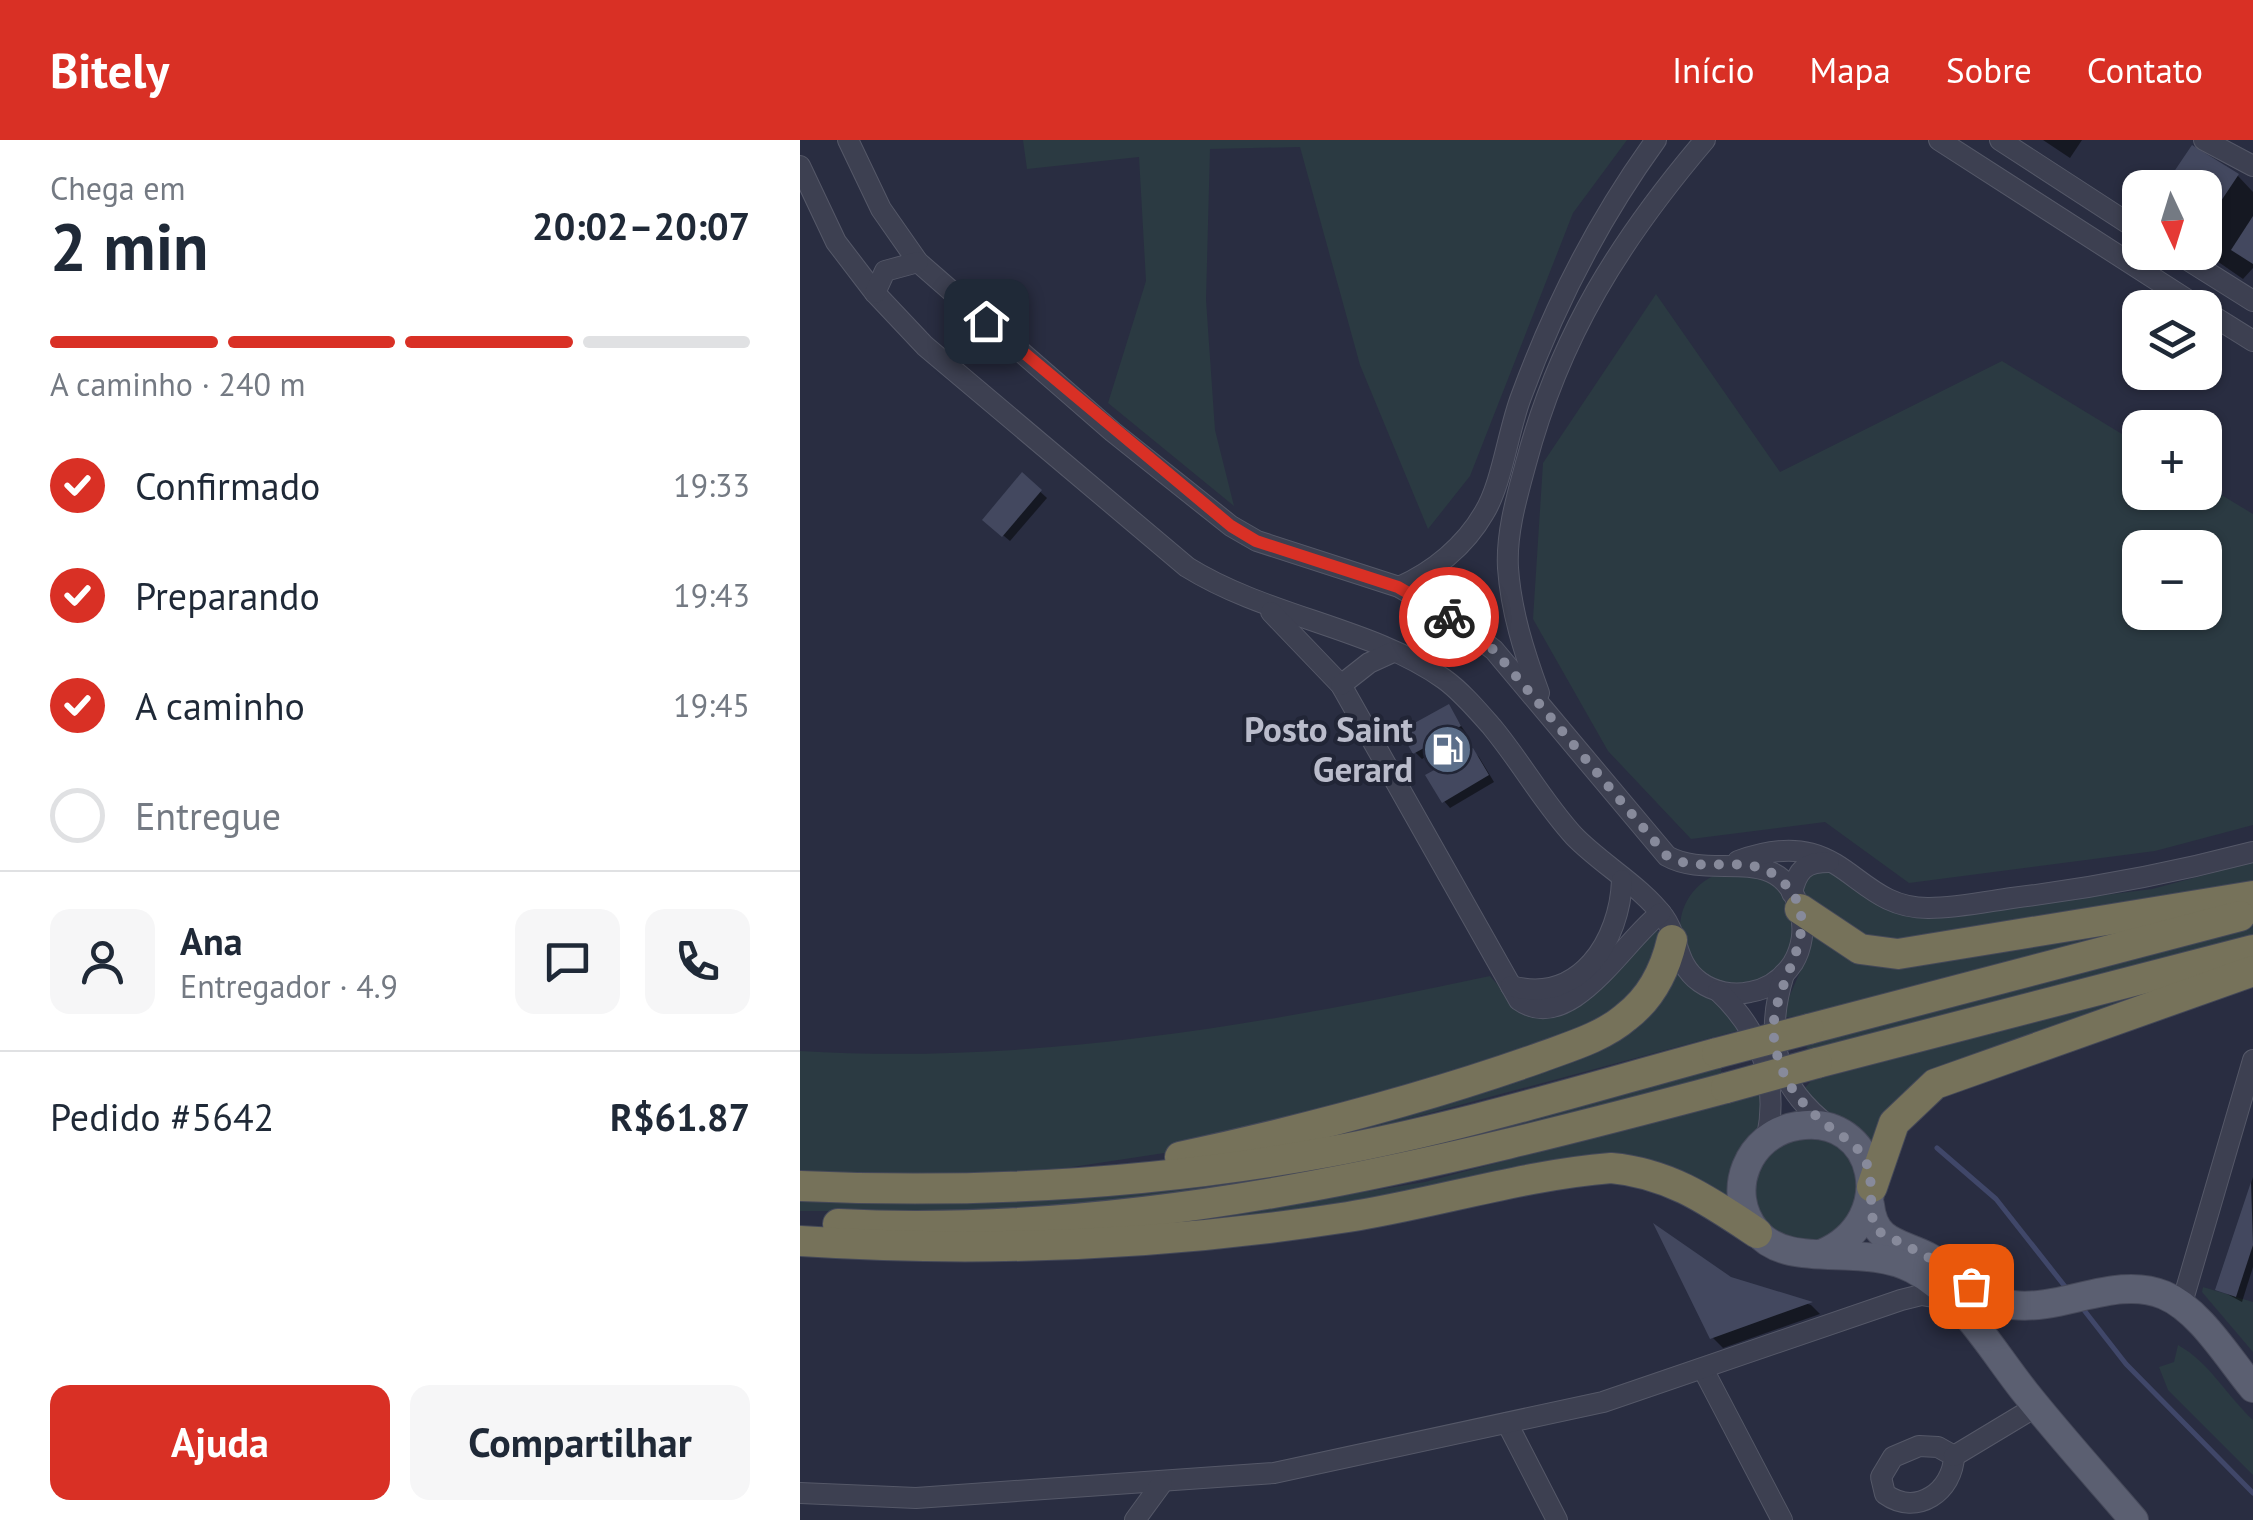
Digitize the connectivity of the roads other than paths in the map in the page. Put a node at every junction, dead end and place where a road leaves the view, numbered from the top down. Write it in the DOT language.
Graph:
graph roads {
  1 [pos="848,140"];
  2 [pos="1656,140"];
  3 [pos="1705,140"];
  4 [pos="1939,140"];
  5 [pos="2000,140"];
  6 [pos="2204,140"];
  7 [pos="800,166"];
  8 [pos="2253,166"];
  9 [pos="1624,183"];
  10 [pos="1650,204"];
  11 [pos="2116,216"];
  12 [pos="2122,220"];
  13 [pos="2098,244"];
  14 [pos="918,262"];
  15 [pos="2204,270"];
  16 [pos="2172,290"];
  17 [pos="875,293"];
  18 [pos="2253,301"];
  19 [pos="2222,322"];
  20 [pos="2253,341"];
  21 [pos="1398,587"];
  22 [pos="1266,608"];
  23 [pos="1393,652"];
  24 [pos="1340,686"];
  25 [pos="1543,704"];
  26 [pos="2253,852"];
  27 [pos="1836,863"];
  28 [pos="1723,865"];
  29 [pos="1622,880"];
  30 [pos="2253,896"];
  31 [pos="1796,901"];
  32 [pos="2253,913"];
  33 [pos="1669,928"];
  34 [pos="2253,950"];
  35 [pos="2253,972"];
  36 [pos="1784,974"];
  37 [pos="1511,986"];
  38 [pos="1718,991"];
  39 [pos="2253,1060"];
  40 [pos="1835,1131"];
  41 [pos="1768,1137"];
  42 [pos="800,1186"];
  43 [pos="955,1190"];
  44 [pos="1871,1196"];
  45 [pos="800,1222"];
  46 [pos="1757,1233"];
  47 [pos="800,1241"];
  48 [pos="1824,1253"];
  49 [pos="1952,1300"];
  50 [pos="2182,1303"];
  51 [pos="1704,1370"];
  52 [pos="2253,1388"];
  53 [pos="2037,1406"];
  54 [pos="1507,1423"];
  55 [pos="1954,1456"];
  56 [pos="1162,1483"];
  57 [pos="800,1493"];
  58 [pos="916,1498"];
  59 [pos="901,1520"];
  60 [pos="1135,1520"];
  61 [pos="1557,1520"];
  62 [pos="1782,1520"];
  63 [pos="2134,1520"];
  1 -- 14 [label="street"];
  2 -- 9 [label="street"];
  3 -- 10 [label="street"];
  4 -- 13 [label="street"];
  5 -- 11 [label="street"];
  6 -- 8 [label="street"];
  7 -- 17 [label="street"];
  9 -- 10 [label="street"];
  9 -- 21 [label="street"];
  10 -- 25 [label="street"];
  11 -- 12 [label="street"];
  11 -- 13 [label="street"];
  13 -- 16 [label="street"];
  14 -- 17 [label="street"];
  14 -- 21 [label="street"];
  15 -- 18 [label="street"];
  17 -- 22 [label="street"];
  19 -- 20 [label="street"];
  21 -- 25 [label="street"];
  22 -- 23 [label="street"];
  22 -- 24 [label="street"];
  23 -- 24 [label="street"];
  23 -- 29 [label="street"];
  24 -- 37 [label="street"];
  25 -- 28 [label="street"];
  26 -- 27 [label="street"];
  27 -- 28 [label="street"];
  27 -- 31 [label="street"];
  28 -- 31 [label="street"];
  29 -- 33 [label="street"];
  29 -- 37 [label="street"];
  30 -- 31 [label="highway"];
  31 -- 36 [label="street"];
  32 -- 43 [label="highway, bridge"];
  33 -- 37 [label="street"];
  33 -- 38 [label="street"];
  33 -- 43 [label="highway"];
  34 -- 45 [label="highway, bridge"];
  35 -- 44 [label="highway"];
  36 -- 38 [label="street"];
  36 -- 40 [label="street"];
  38 -- 41 [label="street"];
  39 -- 50 [label="street"];
  40 -- 41 [label="main road"];
  40 -- 44 [label="main road"];
  41 -- 46 [label="main road"];
  42 -- 43 [label="highway"];
  44 -- 48 [label="main road"];
  44 -- 50 [label="main road"];
  46 -- 47 [label="highway"];
  46 -- 48 [label="main road"];
  48 -- 49 [label="main road"];
  49 -- 51 [label="street"];
  49 -- 53 [label="main road"];
  50 -- 52 [label="main road"];
  51 -- 54 [label="street"];
  51 -- 62 [label="street"];
  53 -- 55 [label="street"];
  53 -- 63 [label="main road"];
  54 -- 56 [label="street"];
  54 -- 61 [label="street"];
  56 -- 58 [label="street"];
  56 -- 60 [label="street"];
  57 -- 58 [label="street"];
  58 -- 59 [label="street"];
}
